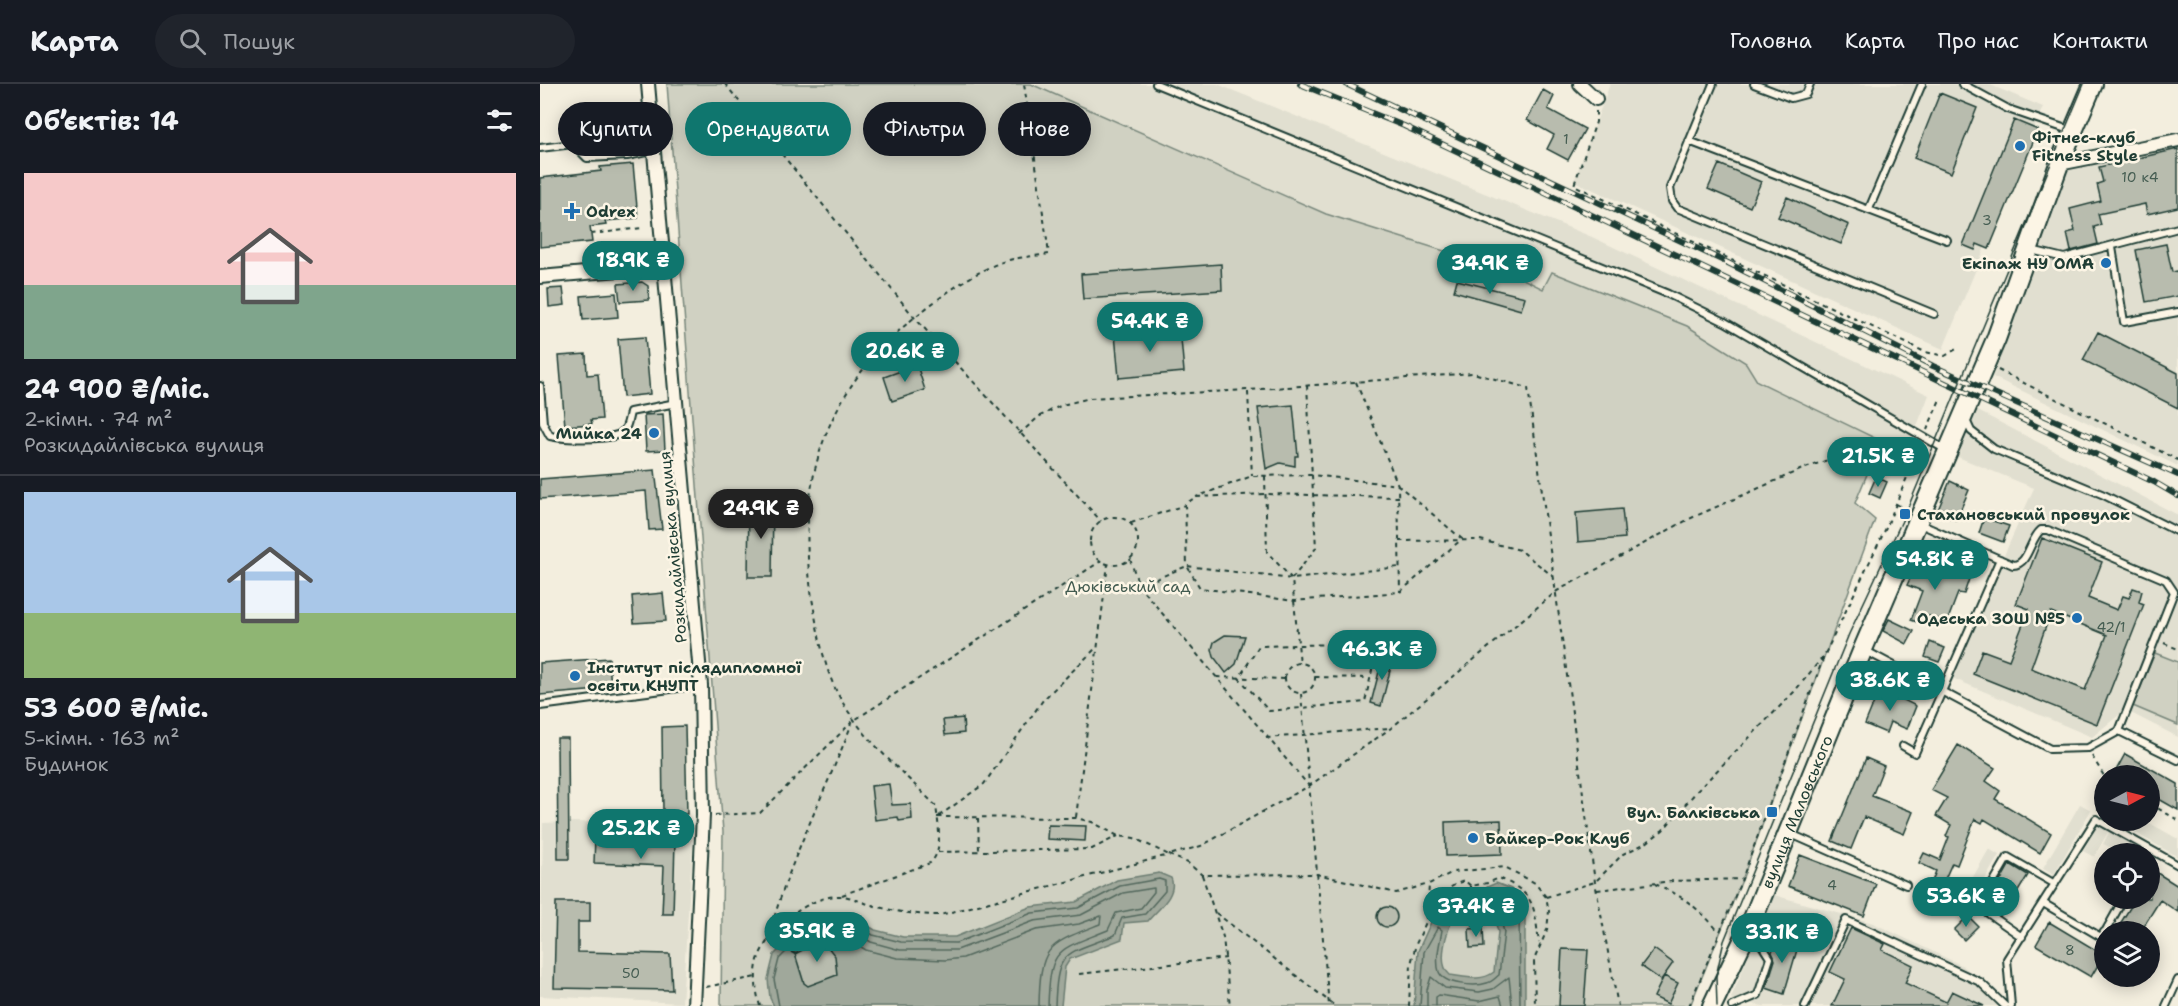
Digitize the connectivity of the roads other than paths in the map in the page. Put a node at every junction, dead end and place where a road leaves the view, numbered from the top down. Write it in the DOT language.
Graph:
graph roads {
  1 [pos="648,84"];
  2 [pos="1156,84"];
  3 [pos="1580,84"];
  4 [pos="1713,84"];
  5 [pos="1754,84"];
  6 [pos="1810,84"];
  7 [pos="1922,84"];
  8 [pos="1962,84"];
  9 [pos="2093,84"];
  10 [pos="1596,99"];
  11 [pos="650,102"];
  12 [pos="2073,131"];
  13 [pos="2178,140"];
  14 [pos="1689,141"];
  15 [pos="558,146"];
  16 [pos="540,148"];
  17 [pos="585,156"];
  18 [pos="627,156"];
  19 [pos="656,156"];
  20 [pos="2059,164"];
  21 [pos="1869,209"];
  22 [pos="2178,228"];
  23 [pos="1947,240"];
  24 [pos="2112,247"];
  25 [pos="2027,249"];
  26 [pos="665,266"];
  27 [pos="540,277"];
  28 [pos="2178,312"];
  29 [pos="1934,314"];
  30 [pos="540,386"];
  31 [pos="677,403"];
  32 [pos="1964,416"];
  33 [pos="1949,452"];
  34 [pos="1918,523"];
  35 [pos="2178,532"];
  36 [pos="2000,559"];
  37 [pos="1863,649"];
  38 [pos="702,685"];
  39 [pos="1942,691"];
  40 [pos="540,706"];
  41 [pos="2119,731"];
  42 [pos="1903,746"];
  43 [pos="2178,760"];
  44 [pos="1788,833"];
  45 [pos="2178,865"];
  46 [pos="2055,884"];
  47 [pos="1906,885"];
  48 [pos="2043,903"];
  49 [pos="1750,926"];
  50 [pos="2094,933"];
  51 [pos="2022,937"];
  52 [pos="2178,980"];
  53 [pos="694,1006"];
  54 [pos="1712,1006"];
  55 [pos="1732,1006"];
  56 [pos="1805,1006"];
  57 [pos="2005,1006"];
  58 [pos="2011,1006"];
  59 [pos="2166,1006"];
  1 -- 11 [label="street, Розкидайлівська вулиця"];
  2 -- 33 [label="lane"];
  3 -- 10 [label="street"];
  4 -- 14 [label="lane"];
  5 -- 6 [label="lane"];
  7 -- 21 [label="lane"];
  8 -- 12 [label="lane"];
  9 -- 12 [label="street, вулиця Маловського"];
  12 -- 20 [label="street, вулиця Маловського"];
  13 -- 20 [label="street"];
  14 -- 21 [label="lane"];
  14 -- 29 [label="lane"];
  15 -- 16 [label="lane"];
  17 -- 18 [label="lane"];
  19 -- 26 [label="street, Розкидайлівська вулиця"];
  20 -- 25 [label="street, вулиця Маловського"];
  21 -- 23 [label="lane"];
  22 -- 24 [label="lane"];
  24 -- 25 [label="lane"];
  24 -- 28 [label="lane"];
  25 -- 32 [label="street, вулиця Маловського"];
  26 -- 27 [label="street"];
  26 -- 31 [label="street, Розкидайлівська вулиця"];
  30 -- 31 [label="lane"];
  31 -- 38 [label="street, Розкидайлівська вулиця"];
  32 -- 33 [label="street, вулиця Маловського"];
  32 -- 35 [label="lane"];
  33 -- 34 [label="street, вулиця Маловського"];
  34 -- 36 [label="lane"];
  34 -- 37 [label="street, вулиця Маловського"];
  36 -- 39 [label="lane"];
  36 -- 41 [label="lane"];
  37 -- 39 [label="lane"];
  37 -- 44 [label="street, вулиця Маловського"];
  38 -- 40 [label="lane"];
  38 -- 53 [label="street, Розкидайлівська вулиця"];
  39 -- 41 [label="lane"];
  39 -- 42 [label="lane"];
  41 -- 43 [label="lane"];
  44 -- 47 [label="lane"];
  44 -- 49 [label="street, вулиця Маловського"];
  45 -- 46 [label="lane"];
  46 -- 48 [label="lane"];
  46 -- 51 [label="lane"];
  48 -- 50 [label="lane"];
  48 -- 51 [label="lane"];
  49 -- 54 [label="street, вулиця Маловського"];
  49 -- 55 [label="lane"];
  51 -- 58 [label="lane"];
  52 -- 59 [label="lane"];
  56 -- 57 [label="lane"];
}
